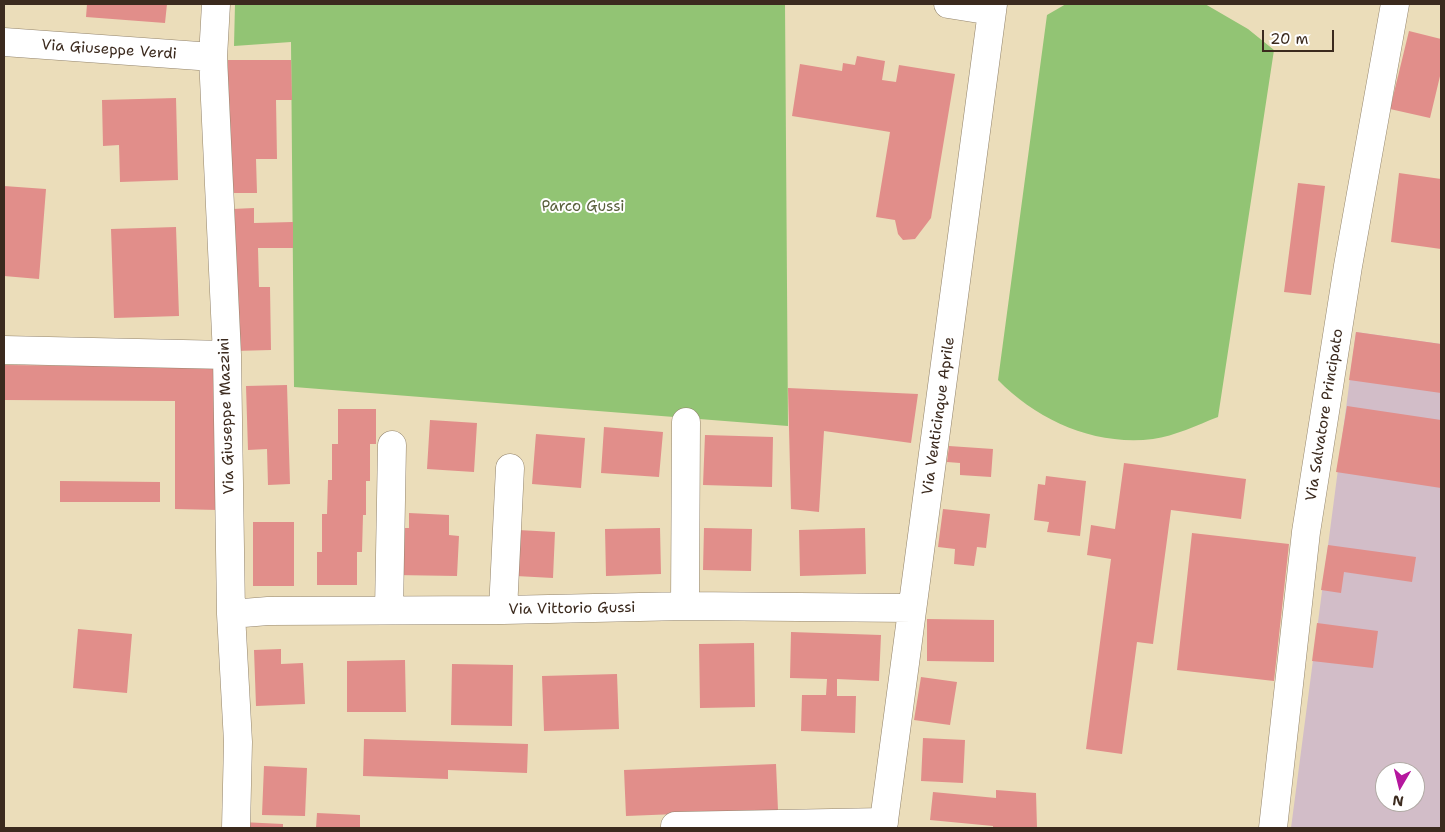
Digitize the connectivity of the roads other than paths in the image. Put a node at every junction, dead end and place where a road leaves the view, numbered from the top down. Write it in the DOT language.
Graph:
graph roads {
  1 [pos="216,4"];
  2 [pos="948,4"];
  3 [pos="1395,4"];
  4 [pos="992,7"];
  5 [pos="4,42"];
  6 [pos="213,57"];
  7 [pos="4,350"];
  8 [pos="227,355"];
  9 [pos="686,422"];
  10 [pos="392,445"];
  11 [pos="510,468"];
  12 [pos="685,606"];
  13 [pos="912,608"];
  14 [pos="389,610"];
  15 [pos="503,610"];
  16 [pos="232,614"];
  17 [pos="884,825"];
  18 [pos="676,826"];
  19 [pos="236,828"];
  20 [pos="1273,828"];
  1 -- 6 [label="street, Via Giuseppe Mazzini"];
  2 -- 4 [label="street"];
  3 -- 20 [label="street, Via Salvatore Principato"];
  4 -- 13 [label="street, Via Venticinque Aprile"];
  5 -- 6 [label="street, Via Giuseppe Verdi"];
  6 -- 8 [label="street, Via Giuseppe Mazzini"];
  7 -- 8 [label="street"];
  8 -- 16 [label="street, Via Giuseppe Mazzini"];
  9 -- 12 [label="street"];
  10 -- 14 [label="street"];
  11 -- 15 [label="street"];
  12 -- 13 [label="street, Via Vittorio Gussi"];
  12 -- 15 [label="street, Via Vittorio Gussi"];
  13 -- 17 [label="street, Via Venticinque Aprile"];
  14 -- 15 [label="street, Via Vittorio Gussi"];
  14 -- 16 [label="street, Via Vittorio Gussi"];
  16 -- 19 [label="street, Via Giuseppe Mazzini"];
  17 -- 18 [label="street"];
}
